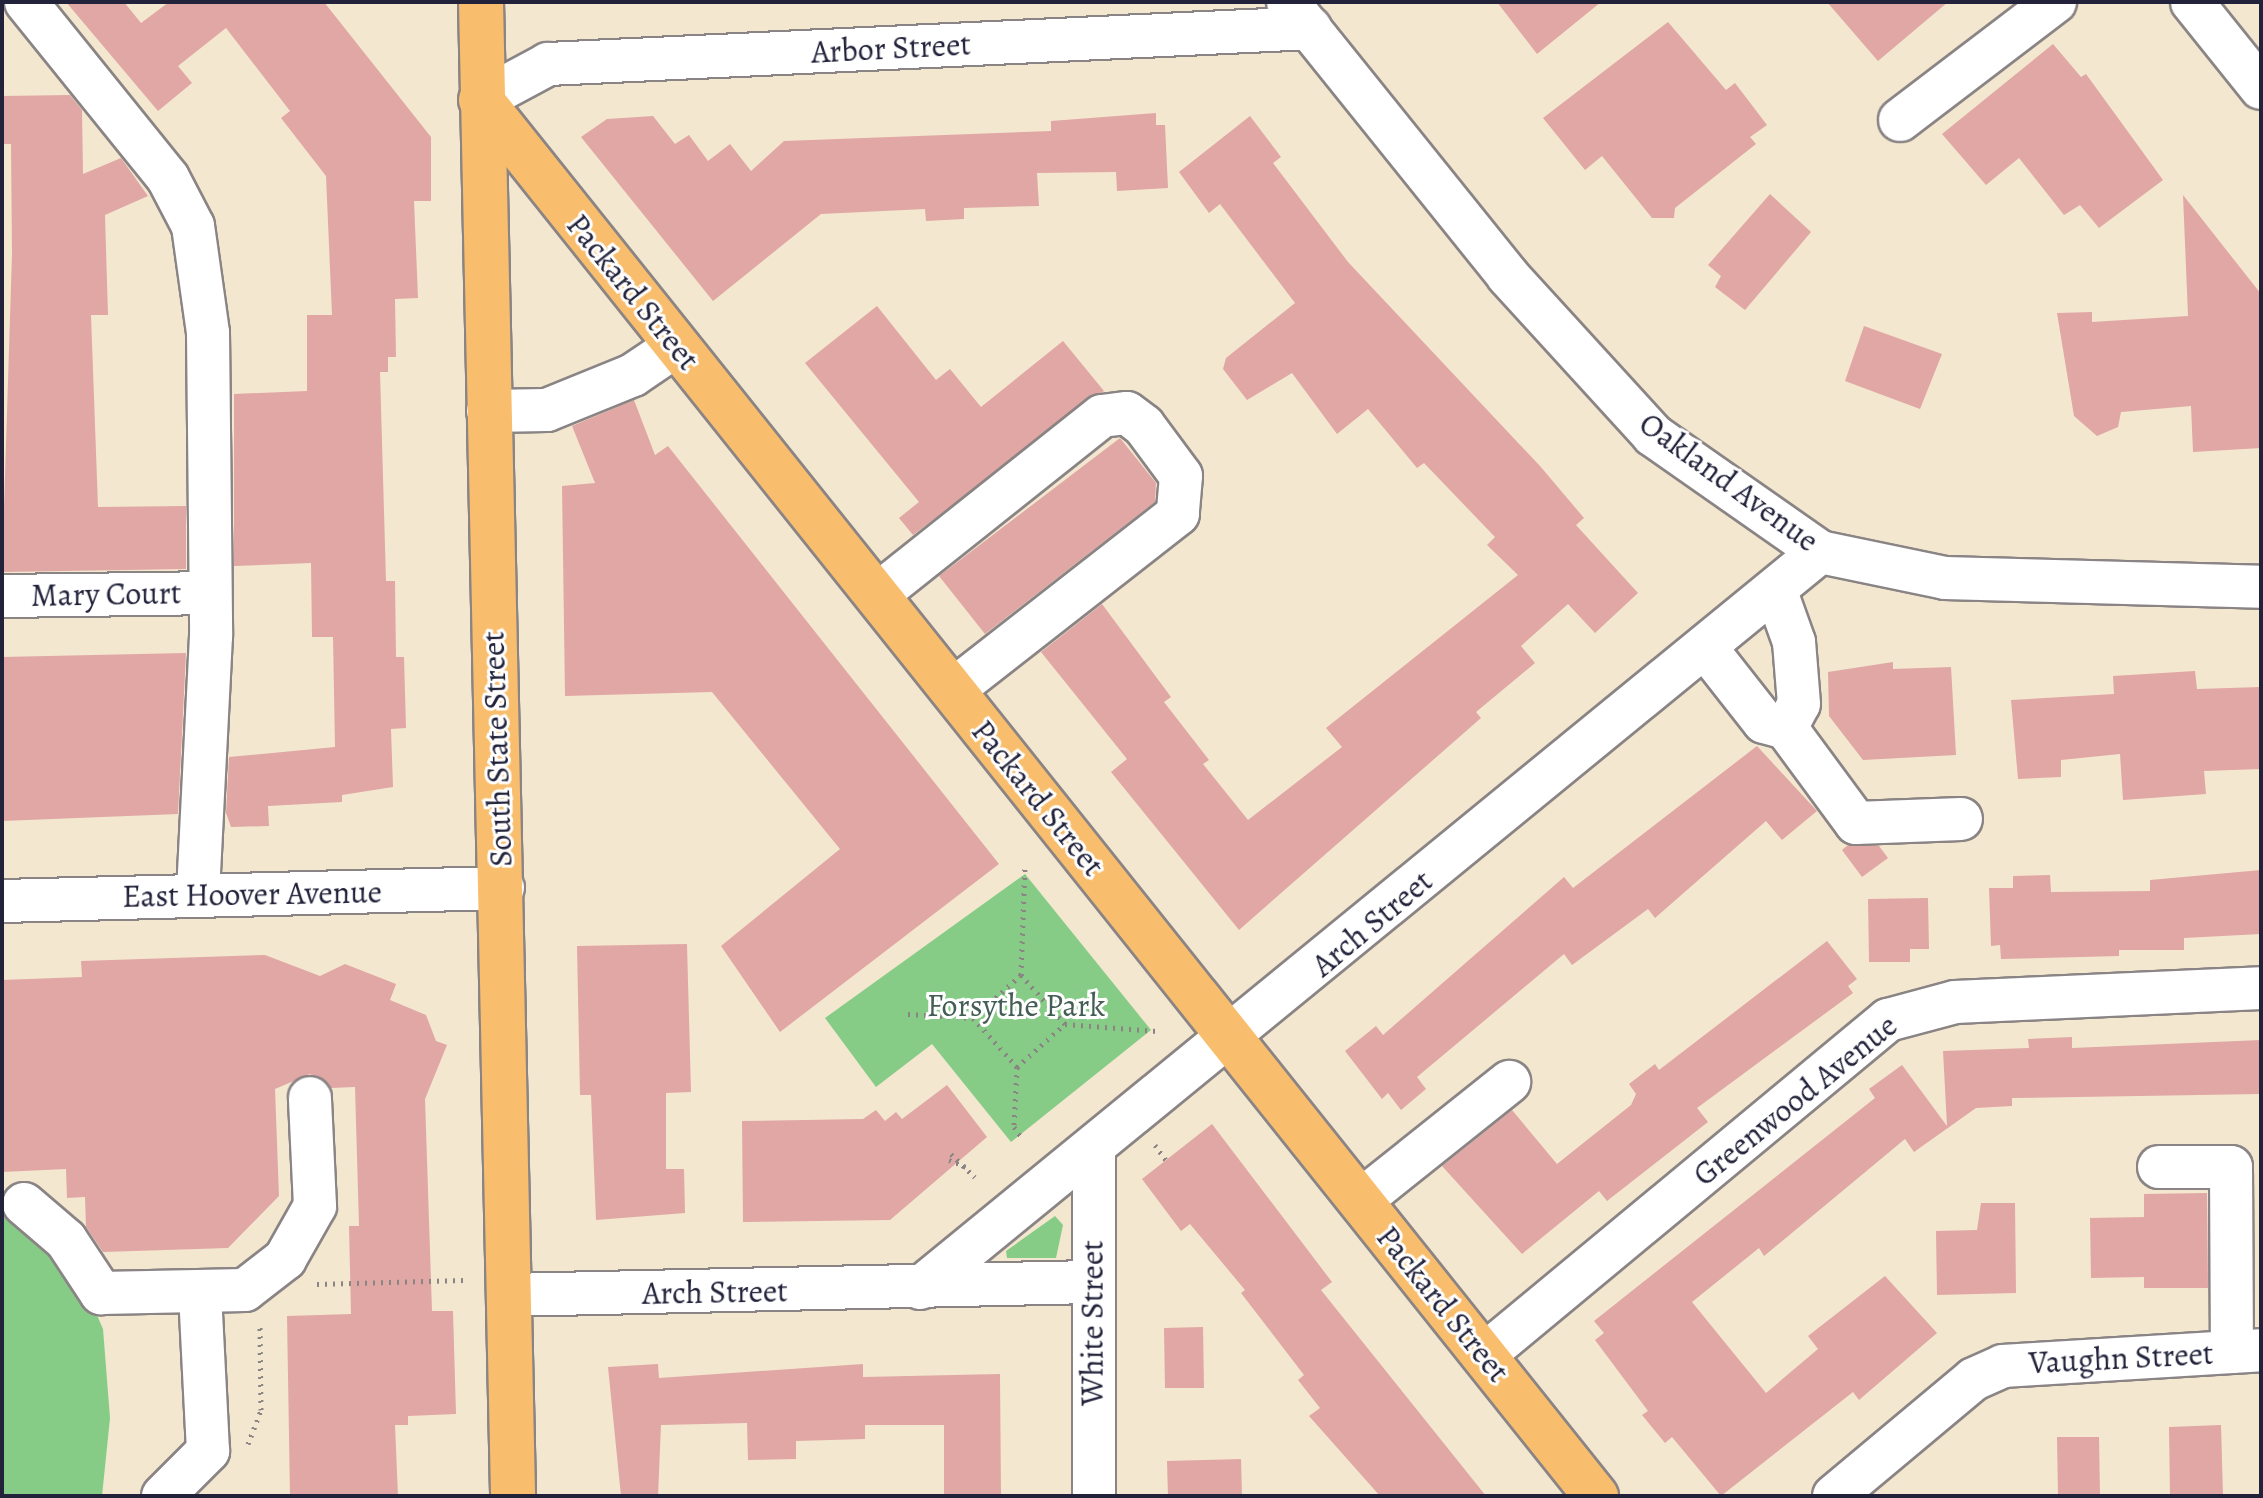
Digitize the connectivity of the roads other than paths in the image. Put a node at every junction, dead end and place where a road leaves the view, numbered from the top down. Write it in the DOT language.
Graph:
graph roads {
  1 [pos="26,2"];
  2 [pos="481,2"];
  3 [pos="2055,2"];
  4 [pos="2192,2"];
  5 [pos="1299,15"];
  6 [pos="2261,88"];
  7 [pos="481,100"];
  8 [pos="1900,120"];
  9 [pos="676,346"];
  10 [pos="488,411"];
  11 [pos="1820,552"];
  12 [pos="2261,587"];
  13 [pos="1775,589"];
  14 [pos="210,593"];
  15 [pos="878,594"];
  16 [pos="2,596"];
  17 [pos="1705,647"];
  18 [pos="953,690"];
  19 [pos="1786,728"];
  20 [pos="1961,819"];
  21 [pos="503,888"];
  22 [pos="198,895"];
  23 [pos="2,901"];
  24 [pos="2261,988"];
  25 [pos="1232,1040"];
  26 [pos="1509,1082"];
  27 [pos="310,1098"];
  28 [pos="1094,1151"];
  29 [pos="2261,1165"];
  30 [pos="2159,1167"];
  31 [pos="1360,1201"];
  32 [pos="24,1204"];
  33 [pos="1090,1282"];
  34 [pos="920,1288"];
  35 [pos="200,1291"];
  36 [pos="509,1295"];
  37 [pos="2251,1351"];
  38 [pos="1484,1355"];
  39 [pos="163,1496"];
  40 [pos="513,1496"];
  41 [pos="1094,1496"];
  42 [pos="1596,1496"];
  43 [pos="1834,1496"];
  1 -- 14 [label="street"];
  2 -- 7 [label="main road, South State Street"];
  3 -- 8 [label="street"];
  4 -- 6 [label="street"];
  5 -- 7 [label="street, Arbor Street"];
  5 -- 11 [label="street, Oakland Avenue"];
  7 -- 9 [label="main road, Packard Street"];
  7 -- 10 [label="main road, South State Street"];
  9 -- 10 [label="street"];
  9 -- 15 [label="main road, Packard Street"];
  10 -- 21 [label="main road, South State Street"];
  11 -- 12 [label="street, Oakland Avenue"];
  11 -- 13 [label="street, Arch Street"];
  13 -- 17 [label="street, Arch Street"];
  13 -- 19 [label="street"];
  14 -- 16 [label="street, Mary Court"];
  14 -- 22 [label="street"];
  15 -- 18 [label="main road, Packard Street"];
  15 -- 18 [label="street"];
  17 -- 19 [label="street"];
  17 -- 25 [label="street, Arch Street"];
  18 -- 25 [label="main road, Packard Street"];
  19 -- 20 [label="street"];
  21 -- 22 [label="street, East Hoover Avenue"];
  21 -- 36 [label="main road, South State Street"];
  22 -- 23 [label="street, East Hoover Avenue"];
  24 -- 38 [label="street, Greenwood Avenue"];
  25 -- 28 [label="street, Arch Street"];
  25 -- 31 [label="main road, Packard Street"];
  26 -- 31 [label="street"];
  27 -- 35 [label="street"];
  28 -- 33 [label="street, White Street"];
  28 -- 34 [label="street, Arch Street"];
  29 -- 37 [label="street"];
  30 -- 37 [label="street"];
  31 -- 38 [label="main road, Packard Street"];
  32 -- 35 [label="street"];
  33 -- 34 [label="street, Arch Street"];
  33 -- 41 [label="street, White Street"];
  34 -- 36 [label="street, Arch Street"];
  35 -- 39 [label="street"];
  36 -- 40 [label="main road, South State Street"];
  37 -- 43 [label="street, Vaughn Street"];
  38 -- 42 [label="main road, Packard Street"];
}
